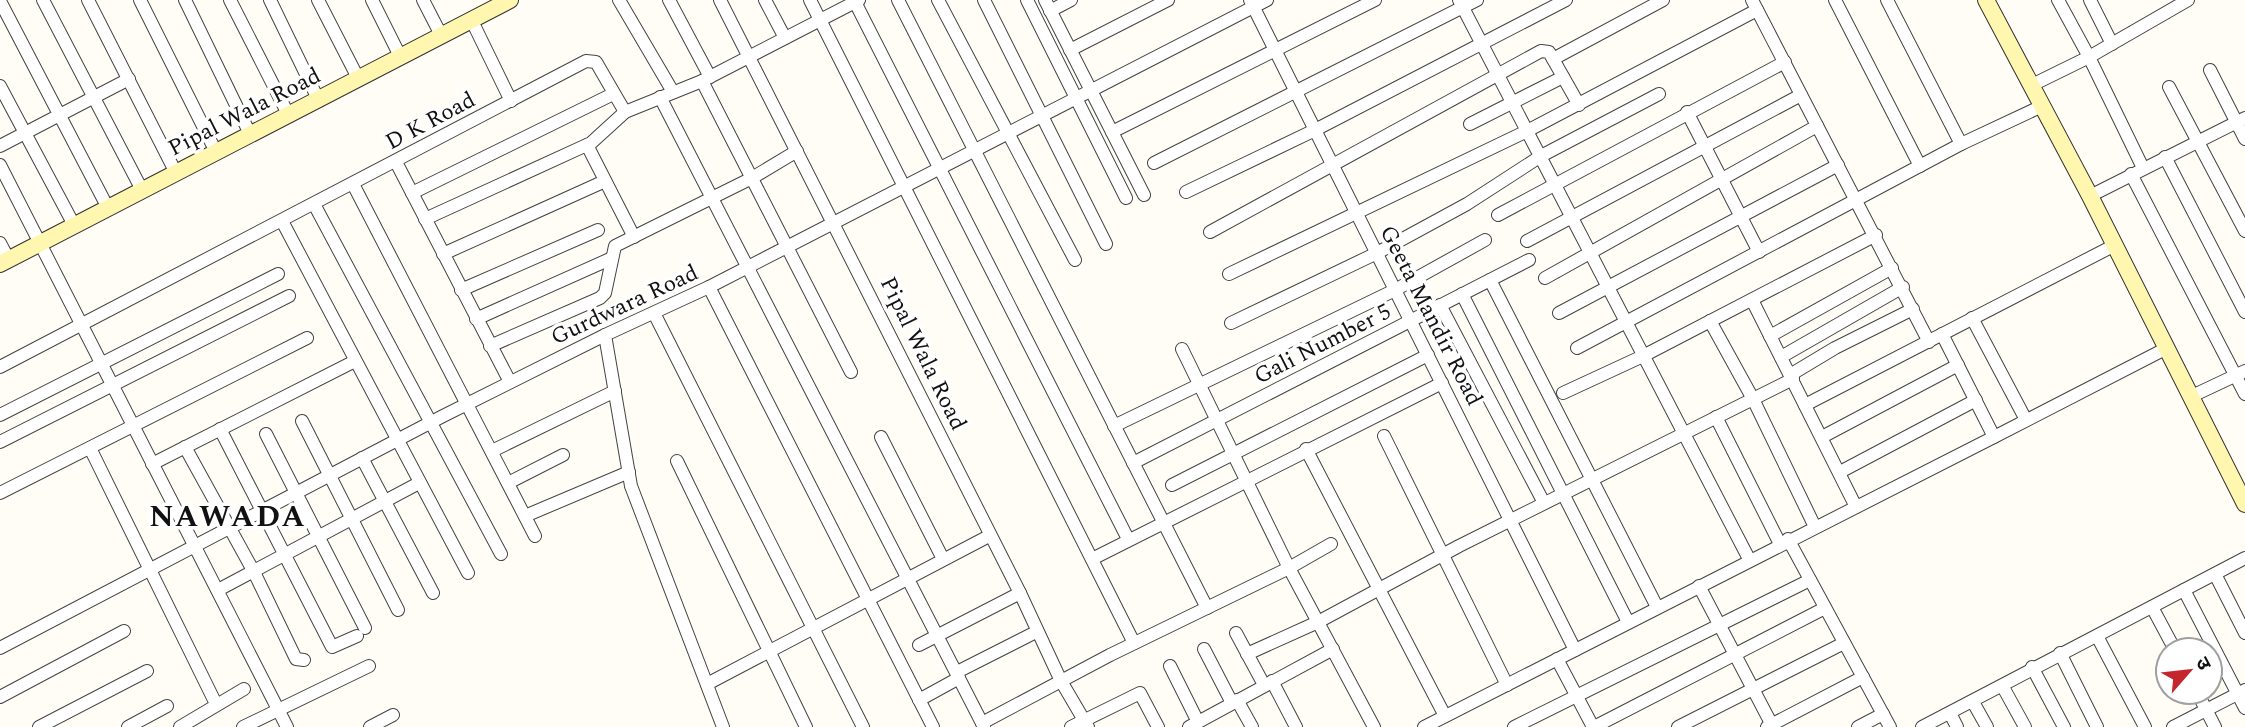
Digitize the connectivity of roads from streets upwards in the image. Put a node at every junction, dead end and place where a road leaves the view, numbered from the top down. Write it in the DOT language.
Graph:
graph roads {
  1 [pos="43,0"];
  2 [pos="104,0"];
  3 [pos="140,0"];
  4 [pos="185,0"];
  5 [pos="230,0"];
  6 [pos="270,0"];
  7 [pos="318,0"];
  8 [pos="372,0"];
  9 [pos="423,0"];
  10 [pos="510,0"];
  11 [pos="619,0"];
  12 [pos="669,0"];
  13 [pos="720,0"];
  14 [pos="765,0"];
  15 [pos="810,0"];
  16 [pos="898,0"];
  17 [pos="938,0"];
  18 [pos="984,0"];
  19 [pos="1027,0"];
  20 [pos="1071,0"];
  21 [pos="1168,0"];
  22 [pos="1267,0"];
  23 [pos="1376,0"];
  24 [pos="1477,0"];
  25 [pos="1566,0"];
  26 [pos="1663,0"];
  27 [pos="1835,0"];
  28 [pos="1886,0"];
  29 [pos="1986,0"];
  30 [pos="2058,0"];
  31 [pos="2090,0"];
  32 [pos="2188,0"];
  33 [pos="0,1"];
  34 [pos="856,1"];
  35 [pos="90,3"];
  36 [pos="1252,4"];
  37 [pos="1461,4"];
  38 [pos="1545,5"];
  39 [pos="1754,5"];
  40 [pos="2168,5"];
  41 [pos="1047,6"];
  42 [pos="471,19"];
  43 [pos="820,20"];
  44 [pos="441,35"];
  45 [pos="785,38"];
  46 [pos="1480,43"];
  47 [pos="2112,44"];
  48 [pos="1070,50"];
  49 [pos="1276,51"];
  50 [pos="401,56"];
  51 [pos="750,57"];
  52 [pos="2088,57"];
  53 [pos="1553,59"];
  54 [pos="1785,62"];
  55 [pos="2210,70"];
  56 [pos="1498,76"];
  57 [pos="1563,77"];
  58 [pos="358,78"];
  59 [pos="128,79"];
  60 [pos="706,79"];
  61 [pos="2032,85"];
  62 [pos="0,86"];
  63 [pos="2169,87"];
  64 [pos="1295,90"];
  65 [pos="1091,91"];
  66 [pos="673,93"];
  67 [pos="613,94"];
  68 [pos="1659,94"];
  69 [pos="1801,95"];
  70 [pos="93,97"];
  71 [pos="660,97"];
  72 [pos="1077,98"];
  73 [pos="318,99"];
  74 [pos="511,101"];
  75 [pos="1512,103"];
  76 [pos="1579,105"];
  77 [pos="2042,106"];
  78 [pos="625,112"];
  79 [pos="1687,112"];
  80 [pos="288,114"];
  81 [pos="60,115"];
  82 [pos="1041,117"];
  83 [pos="2241,120"];
  84 [pos="1471,124"];
  85 [pos="1817,126"];
  86 [pos="1315,130"];
  87 [pos="1527,131"];
  88 [pos="1112,132"];
  89 [pos="24,133"];
  90 [pos="1010,133"];
  91 [pos="250,134"];
  92 [pos="2245,139"];
  93 [pos="2196,142"];
  94 [pos="1961,144"];
  95 [pos="587,145"];
  96 [pos="0,146"];
  97 [pos="1707,147"];
  98 [pos="975,150"];
  99 [pos="797,151"];
  100 [pos="216,152"];
  101 [pos="1541,156"];
  102 [pos="2165,157"];
  103 [pos="396,162"];
  104 [pos="1154,163"];
  105 [pos="0,165"];
  106 [pos="1838,165"];
  107 [pos="1334,166"];
  108 [pos="1920,166"];
  109 [pos="940,168"];
  110 [pos="2143,168"];
  111 [pos="176,173"];
  112 [pos="2131,174"];
  113 [pos="752,178"];
  114 [pos="1722,179"];
  115 [pos="605,181"];
  116 [pos="1555,183"];
  117 [pos="353,184"];
  118 [pos="904,187"];
  119 [pos="142,190"];
  120 [pos="412,192"];
  121 [pos="1186,192"];
  122 [pos="1144,195"];
  123 [pos="2090,196"];
  124 [pos="712,198"];
  125 [pos="1126,198"];
  126 [pos="1858,200"];
  127 [pos="314,204"];
  128 [pos="108,208"];
  129 [pos="1356,211"];
  130 [pos="1498,215"];
  131 [pos="1572,217"];
  132 [pos="1741,218"];
  133 [pos="425,219"];
  134 [pos="282,221"];
  135 [pos="834,223"];
  136 [pos="75,225"];
  137 [pos="598,230"];
  138 [pos="2245,231"];
  139 [pos="1210,232"];
  140 [pos="1876,235"];
  141 [pos="634,237"];
  142 [pos="1485,240"];
  143 [pos="1527,241"];
  144 [pos="0,243"];
  145 [pos="40,244"];
  146 [pos="1107,244"];
  147 [pos="788,246"];
  148 [pos="2113,246"];
  149 [pos="1759,252"];
  150 [pos="1377,253"];
  151 [pos="443,254"];
  152 [pos="1591,254"];
  153 [pos="610,259"];
  154 [pos="1075,260"];
  155 [pos="1529,260"];
  156 [pos="4,262"];
  157 [pos="748,267"];
  158 [pos="1892,268"];
  159 [pos="278,274"];
  160 [pos="1229,274"];
  161 [pos="1545,278"];
  162 [pos="1490,280"];
  163 [pos="709,287"];
  164 [pos="1903,287"];
  165 [pos="1608,289"];
  166 [pos="461,290"];
  167 [pos="1395,290"];
  168 [pos="1462,294"];
  169 [pos="289,296"];
  170 [pos="1752,300"];
  171 [pos="1440,305"];
  172 [pos="1913,309"];
  173 [pos="2245,312"];
  174 [pos="654,313"];
  175 [pos="1559,313"];
  176 [pos="1972,317"];
  177 [pos="476,319"];
  178 [pos="1411,321"];
  179 [pos="1710,321"];
  180 [pos="1625,322"];
  181 [pos="1231,323"];
  182 [pos="79,326"];
  183 [pos="1942,334"];
  184 [pos="605,335"];
  185 [pos="1770,336"];
  186 [pos="307,338"];
  187 [pos="1929,342"];
  188 [pos="490,346"];
  189 [pos="1577,348"];
  190 [pos="2167,348"];
  191 [pos="1182,349"];
  192 [pos="1428,355"];
  193 [pos="1643,356"];
  194 [pos="1781,357"];
  195 [pos="355,361"];
  196 [pos="100,365"];
  197 [pos="1958,365"];
  198 [pos="0,367"];
  199 [pos="851,372"];
  200 [pos="2240,373"];
  201 [pos="1791,377"];
  202 [pos="510,382"];
  203 [pos="1442,383"];
  204 [pos="110,385"];
  205 [pos="1199,386"];
  206 [pos="615,391"];
  207 [pos="1563,393"];
  208 [pos="2245,394"];
  209 [pos="2192,396"];
  210 [pos="1752,399"];
  211 [pos="1976,400"];
  212 [pos="467,404"];
  213 [pos="1805,405"];
  214 [pos="0,415"];
  215 [pos="1716,417"];
  216 [pos="2026,420"];
  217 [pos="302,421"];
  218 [pos="1216,421"];
  219 [pos="433,422"];
  220 [pos="1114,426"];
  221 [pos="133,428"];
  222 [pos="220,429"];
  223 [pos="267,434"];
  224 [pos="1683,435"];
  225 [pos="1384,436"];
  226 [pos="881,437"];
  227 [pos="1822,437"];
  228 [pos="1994,437"];
  229 [pos="396,440"];
  230 [pos="0,442"];
  231 [pos="185,447"];
  232 [pos="90,449"];
  233 [pos="1306,449"];
  234 [pos="492,451"];
  235 [pos="563,455"];
  236 [pos="1233,455"];
  237 [pos="362,458"];
  238 [pos="677,461"];
  239 [pos="1133,463"];
  240 [pos="152,464"];
  241 [pos="629,472"];
  242 [pos="1840,472"];
  243 [pos="329,475"];
  244 [pos="1245,480"];
  245 [pos="1593,480"];
  246 [pos="419,483"];
  247 [pos="509,483"];
  248 [pos="1172,485"];
  249 [pos="296,492"];
  250 [pos="0,493"];
  251 [pos="1563,495"];
  252 [pos="386,502"];
  253 [pos="1544,503"];
  254 [pos="2245,504"];
  255 [pos="1856,506"];
  256 [pos="261,510"];
  257 [pos="525,516"];
  258 [pos="353,519"];
  259 [pos="1510,520"];
  260 [pos="1163,521"];
  261 [pos="228,527"];
  262 [pos="1815,527"];
  263 [pos="535,536"];
  264 [pos="989,536"];
  265 [pos="319,537"];
  266 [pos="1128,539"];
  267 [pos="1784,542"];
  268 [pos="194,544"];
  269 [pos="1331,544"];
  270 [pos="501,554"];
  271 [pos="286,555"];
  272 [pos="1441,555"];
  273 [pos="2245,558"];
  274 [pos="943,559"];
  275 [pos="1092,559"];
  276 [pos="1749,559"];
  277 [pos="1289,568"];
  278 [pos="148,569"];
  279 [pos="254,572"];
  280 [pos="468,573"];
  281 [pos="2215,574"];
  282 [pos="907,577"];
  283 [pos="1810,580"];
  284 [pos="1699,586"];
  285 [pos="218,590"];
  286 [pos="1378,590"];
  287 [pos="2185,590"];
  288 [pos="433,593"];
  289 [pos="1020,593"];
  290 [pos="868,599"];
  291 [pos="1657,607"];
  292 [pos="2152,607"];
  293 [pos="1207,608"];
  294 [pos="1825,608"];
  295 [pos="398,610"];
  296 [pos="1318,622"];
  297 [pos="1628,622"];
  298 [pos="1720,624"];
  299 [pos="813,628"];
  300 [pos="124,631"];
  301 [pos="1036,632"];
  302 [pos="1237,633"];
  303 [pos="2245,633"];
  304 [pos="937,635"];
  305 [pos="2097,636"];
  306 [pos="2168,636"];
  307 [pos="1134,643"];
  308 [pos="1844,643"];
  309 [pos="919,645"];
  310 [pos="0,648"];
  311 [pos="1204,649"];
  312 [pos="1332,649"];
  313 [pos="1575,650"];
  314 [pos="768,652"];
  315 [pos="2060,653"];
  316 [pos="1247,654"];
  317 [pos="1736,655"];
  318 [pos="1557,659"];
  319 [pos="304,660"];
  320 [pos="369,666"];
  321 [pos="1170,666"];
  322 [pos="2032,667"];
  323 [pos="147,671"];
  324 [pos="958,675"];
  325 [pos="1863,677"];
  326 [pos="1061,681"];
  327 [pos="1268,683"];
  328 [pos="707,684"];
  329 [pos="1507,685"];
  330 [pos="2003,687"];
  331 [pos="1753,689"];
  332 [pos="244,690"];
  333 [pos="2241,692"];
  334 [pos="0,697"];
  335 [pos="1578,697"];
  336 [pos="919,700"];
  337 [pos="1235,702"];
  338 [pos="1973,702"];
  339 [pos="216,705"];
  340 [pos="167,706"];
  341 [pos="2204,706"];
  342 [pos="2245,708"];
  343 [pos="278,709"];
  344 [pos="2206,710"];
  345 [pos="1950,713"];
  346 [pos="1883,714"];
  347 [pos="393,715"];
  348 [pos="1445,716"];
  349 [pos="1203,723"];
  350 [pos="1086,724"];
  351 [pos="983,725"];
  352 [pos="1771,726"];
  353 [pos="39,727"];
  354 [pos="128,727"];
  355 [pos="180,727"];
  356 [pos="243,727"];
  357 [pos="287,727"];
  358 [pos="370,727"];
  359 [pos="723,727"];
  360 [pos="806,727"];
  361 [pos="863,727"];
  362 [pos="933,727"];
  363 [pos="1071,727"];
  364 [pos="1158,727"];
  365 [pos="1252,727"];
  366 [pos="1296,727"];
  367 [pos="1374,727"];
  368 [pos="1424,727"];
  369 [pos="1514,727"];
  370 [pos="1594,727"];
  371 [pos="1678,727"];
  372 [pos="1857,727"];
  373 [pos="1890,727"];
  374 [pos="1922,727"];
  375 [pos="1957,727"];
  376 [pos="1987,727"];
  377 [pos="2025,727"];
  378 [pos="2064,727"];
  379 [pos="2097,727"];
  380 [pos="2145,727"];
  381 [pos="2174,727"];
  382 [pos="2215,727"];
  1 -- 70 [label="street"];
  2 -- 35 [label="street"];
  3 -- 100 [label="street"];
  4 -- 91 [label="street"];
  5 -- 80 [label="street"];
  6 -- 73 [label="street"];
  7 -- 58 [label="street"];
  8 -- 50 [label="street"];
  9 -- 44 [label="street"];
  10 -- 42 [label="street, Pipal Wala Road"];
  11 -- 66 [label="street"];
  12 -- 60 [label="street"];
  13 -- 51 [label="street, Pipal Wala Road"];
  14 -- 45 [label="street"];
  15 -- 43 [label="street"];
  16 -- 98 [label="street"];
  17 -- 90 [label="street"];
  18 -- 82 [label="street"];
  19 -- 72 [label="street"];
  20 -- 41 [label="street"];
  21 -- 48 [label="street"];
  22 -- 36 [label="street, Gurdwara Road"];
  23 -- 49 [label="street"];
  24 -- 37 [label="street"];
  25 -- 38 [label="street"];
  26 -- 53 [label="street"];
  27 -- 108 [label="street"];
  28 -- 94 [label="street"];
  29 -- 61 [label="street"];
  30 -- 52 [label="street"];
  31 -- 47 [label="street"];
  32 -- 40 [label="street"];
  33 -- 81 [label="street"];
  34 -- 43 [label="street"];
  34 -- 109 [label="street"];
  35 -- 59 [label="street"];
  36 -- 49 [label="street, Geeta Mandir Road"];
  36 -- 65 [label="street, Gurdwara Road"];
  37 -- 46 [label="street"];
  37 -- 64 [label="street"];
  38 -- 46 [label="street"];
  39 -- 54 [label="street"];
  39 -- 76 [label="street"];
  40 -- 47 [label="street"];
  41 -- 48 [label="street"];
  42 -- 44 [label="street, Pipal Wala Road"];
  42 -- 74 [label="street"];
  43 -- 45 [label="street"];
  43 -- 118 [label="street"];
  44 -- 50 [label="street, Pipal Wala Road"];
  45 -- 51 [label="street"];
  46 -- 56 [label="street"];
  46 -- 86 [label="street"];
  47 -- 52 [label="street"];
  48 -- 65 [label="street"];
  49 -- 64 [label="street, Geeta Mandir Road"];
  49 -- 88 [label="street"];
  50 -- 58 [label="street, Pipal Wala Road"];
  51 -- 60 [label="street"];
  51 -- 99 [label="street, Pipal Wala Road"];
  52 -- 61 [label="street"];
  52 -- 110 [label="street"];
  53 -- 56 [label="street"];
  53 -- 57 [label="street"];
  54 -- 69 [label="street"];
  54 -- 79 [label="street"];
  55 -- 83 [label="street"];
  56 -- 75 [label="street"];
  56 -- 107 [label="street"];
  57 -- 75 [label="street"];
  57 -- 76 [label="street"];
  58 -- 73 [label="street, Pipal Wala Road"];
  59 -- 70 [label="street"];
  59 -- 111 [label="street"];
  60 -- 66 [label="street"];
  60 -- 113 [label="street"];
  61 -- 77 [label="street"];
  62 -- 89 [label="street"];
  63 -- 93 [label="street"];
  64 -- 86 [label="street, Geeta Mandir Road"];
  64 -- 104 [label="street"];
  65 -- 72 [label="street, Gurdwara Road"];
  65 -- 88 [label="street"];
  66 -- 71 [label="street"];
  67 -- 74 [label="street, D K Road"];
  67 -- 78 [label="street, D K Road"];
  67 -- 120 [label="street"];
  68 -- 101 [label="street"];
  69 -- 85 [label="street"];
  69 -- 97 [label="street"];
  70 -- 81 [label="street"];
  70 -- 119 [label="street"];
  71 -- 78 [label="street"];
  71 -- 124 [label="street"];
  72 -- 82 [label="street, Gurdwara Road"];
  72 -- 125 [label="street"];
  73 -- 80 [label="street, Pipal Wala Road"];
  74 -- 103 [label="street, D K Road"];
  75 -- 84 [label="street"];
  75 -- 87 [label="street"];
  76 -- 87 [label="street"];
  77 -- 94 [label="street"];
  77 -- 123 [label="street"];
  78 -- 95 [label="street"];
  79 -- 97 [label="street"];
  79 -- 116 [label="street"];
  80 -- 91 [label="street, Pipal Wala Road"];
  81 -- 89 [label="street"];
  81 -- 128 [label="street"];
  82 -- 90 [label="street, Gurdwara Road"];
  82 -- 146 [label="street"];
  83 -- 92 [label="street"];
  83 -- 93 [label="street"];
  85 -- 106 [label="street"];
  85 -- 114 [label="street"];
  86 -- 107 [label="street, Geeta Mandir Road"];
  86 -- 121 [label="street"];
  87 -- 101 [label="street"];
  87 -- 129 [label="street"];
  88 -- 122 [label="street"];
  89 -- 96 [label="street"];
  89 -- 136 [label="street"];
  90 -- 98 [label="street, Gurdwara Road"];
  90 -- 154 [label="street"];
  91 -- 100 [label="street, Pipal Wala Road"];
  93 -- 102 [label="street"];
  93 -- 138 [label="street"];
  94 -- 108 [label="street"];
  95 -- 115 [label="street"];
  95 -- 133 [label="street"];
  97 -- 114 [label="street"];
  97 -- 131 [label="street"];
  98 -- 109 [label="street, Gurdwara Road"];
  98 -- 220 [label="street"];
  99 -- 113 [label="street"];
  99 -- 135 [label="street, Pipal Wala Road"];
  100 -- 111 [label="street, Pipal Wala Road"];
  101 -- 116 [label="street"];
  101 -- 150 [label="street"];
  102 -- 110 [label="street"];
  102 -- 173 [label="street"];
  103 -- 117 [label="street, D K Road"];
  103 -- 120 [label="street"];
  105 -- 145 [label="street"];
  106 -- 126 [label="street"];
  106 -- 132 [label="street"];
  107 -- 129 [label="street, Geeta Mandir Road"];
  107 -- 139 [label="street"];
  108 -- 126 [label="street"];
  109 -- 118 [label="street, Gurdwara Road"];
  109 -- 266 [label="street"];
  110 -- 112 [label="street"];
  111 -- 119 [label="street, Pipal Wala Road"];
  112 -- 123 [label="street"];
  112 -- 200 [label="street"];
  113 -- 124 [label="street"];
  113 -- 147 [label="street"];
  114 -- 132 [label="street"];
  114 -- 152 [label="street"];
  115 -- 141 [label="street"];
  115 -- 151 [label="street"];
  116 -- 130 [label="street"];
  116 -- 131 [label="street"];
  117 -- 127 [label="street, D K Road"];
  117 -- 212 [label="street"];
  118 -- 135 [label="street, Gurdwara Road"];
  118 -- 275 [label="street"];
  119 -- 128 [label="street, Pipal Wala Road"];
  120 -- 133 [label="street"];
  123 -- 148 [label="street"];
  124 -- 141 [label="street"];
  124 -- 157 [label="street"];
  126 -- 140 [label="street"];
  126 -- 149 [label="street"];
  127 -- 134 [label="street, D K Road"];
  127 -- 219 [label="street"];
  128 -- 136 [label="street, Pipal Wala Road"];
  129 -- 150 [label="street, Geeta Mandir Road"];
  129 -- 160 [label="street"];
  131 -- 143 [label="street"];
  131 -- 152 [label="street"];
  132 -- 149 [label="street"];
  132 -- 165 [label="street"];
  133 -- 151 [label="street"];
  134 -- 182 [label="street, D K Road"];
  134 -- 195 [label="street"];
  135 -- 147 [label="street, Gurdwara Road"];
  135 -- 264 [label="street, Pipal Wala Road"];
  136 -- 145 [label="street, Pipal Wala Road"];
  137 -- 166 [label="street"];
  140 -- 158 [label="street"];
  140 -- 170 [label="street"];
  141 -- 153 [label="street"];
  142 -- 167 [label="street"];
  144 -- 156 [label="street"];
  145 -- 156 [label="street, Pipal Wala Road"];
  145 -- 182 [label="street"];
  147 -- 157 [label="street, Gurdwara Road"];
  147 -- 199 [label="street"];
  148 -- 176 [label="street"];
  148 -- 190 [label="street"];
  149 -- 180 [label="street"];
  150 -- 167 [label="street, Geeta Mandir Road"];
  150 -- 181 [label="street"];
  151 -- 166 [label="street"];
  152 -- 161 [label="street"];
  152 -- 165 [label="street"];
  153 -- 177 [label="street"];
  153 -- 188 [label="street"];
  155 -- 162 [label="street, Gali Number 5"];
  157 -- 163 [label="street, Gurdwara Road"];
  157 -- 282 [label="street"];
  158 -- 164 [label="street"];
  158 -- 185 [label="street"];
  159 -- 196 [label="street"];
  162 -- 168 [label="street, Gali Number 5"];
  162 -- 245 [label="street"];
  163 -- 174 [label="street, Gurdwara Road"];
  163 -- 290 [label="street"];
  164 -- 172 [label="street"];
  164 -- 194 [label="street"];
  165 -- 175 [label="street"];
  165 -- 180 [label="street"];
  166 -- 177 [label="street"];
  167 -- 178 [label="street, Geeta Mandir Road"];
  167 -- 205 [label="street"];
  168 -- 171 [label="street, Gali Number 5"];
  168 -- 251 [label="street"];
  169 -- 204 [label="street"];
  170 -- 179 [label="street"];
  170 -- 185 [label="street"];
  171 -- 178 [label="street, Gali Number 5"];
  171 -- 253 [label="street"];
  172 -- 187 [label="street"];
  172 -- 201 [label="street"];
  174 -- 184 [label="street, Gurdwara Road"];
  174 -- 299 [label="street"];
  176 -- 183 [label="street"];
  176 -- 216 [label="street"];
  177 -- 188 [label="street"];
  178 -- 192 [label="street, Geeta Mandir Road"];
  178 -- 218 [label="street, Gali Number 5"];
  179 -- 193 [label="street"];
  179 -- 210 [label="street"];
  180 -- 189 [label="street"];
  180 -- 193 [label="street"];
  182 -- 196 [label="street"];
  182 -- 198 [label="street, D K Road"];
  183 -- 187 [label="street"];
  183 -- 197 [label="street"];
  184 -- 202 [label="street, Gurdwara Road"];
  184 -- 206 [label="street"];
  185 -- 194 [label="street"];
  186 -- 221 [label="street"];
  187 -- 213 [label="street"];
  188 -- 202 [label="street"];
  190 -- 209 [label="street"];
  190 -- 216 [label="street"];
  191 -- 205 [label="street"];
  192 -- 203 [label="street, Geeta Mandir Road"];
  192 -- 236 [label="street"];
  193 -- 207 [label="street"];
  193 -- 224 [label="street"];
  194 -- 201 [label="street"];
  195 -- 222 [label="street"];
  195 -- 229 [label="street"];
  196 -- 204 [label="street"];
  196 -- 214 [label="street"];
  197 -- 211 [label="street"];
  197 -- 227 [label="street"];
  200 -- 208 [label="street"];
  200 -- 209 [label="street"];
  201 -- 210 [label="street"];
  201 -- 213 [label="street"];
  202 -- 212 [label="street, Gurdwara Road"];
  203 -- 233 [label="street"];
  203 -- 259 [label="street, Geeta Mandir Road"];
  204 -- 221 [label="street"];
  204 -- 230 [label="street"];
  205 -- 218 [label="street"];
  205 -- 220 [label="street"];
  206 -- 234 [label="street"];
  206 -- 241 [label="street"];
  209 -- 254 [label="street"];
  210 -- 215 [label="street"];
  210 -- 262 [label="street"];
  211 -- 228 [label="street"];
  211 -- 242 [label="street"];
  212 -- 219 [label="street, Gurdwara Road"];
  212 -- 234 [label="street"];
  213 -- 227 [label="street"];
  215 -- 224 [label="street"];
  215 -- 267 [label="street"];
  216 -- 228 [label="street"];
  217 -- 243 [label="street"];
  218 -- 236 [label="street"];
  218 -- 239 [label="street, Gali Number 5"];
  219 -- 229 [label="street, Gurdwara Road"];
  219 -- 270 [label="street"];
  220 -- 239 [label="street"];
  221 -- 232 [label="street"];
  221 -- 240 [label="street"];
  222 -- 231 [label="street"];
  222 -- 256 [label="street"];
  223 -- 249 [label="street"];
  224 -- 245 [label="street"];
  224 -- 276 [label="street"];
  225 -- 272 [label="street"];
  226 -- 274 [label="street"];
  227 -- 242 [label="street"];
  228 -- 255 [label="street"];
  229 -- 237 [label="street, Gurdwara Road"];
  229 -- 246 [label="street"];
  231 -- 240 [label="street"];
  231 -- 261 [label="street"];
  232 -- 250 [label="street"];
  232 -- 278 [label="street"];
  233 -- 244 [label="street"];
  233 -- 286 [label="street"];
  234 -- 247 [label="street"];
  235 -- 247 [label="street"];
  236 -- 244 [label="street"];
  236 -- 248 [label="street"];
  237 -- 243 [label="street, Gurdwara Road"];
  237 -- 252 [label="street"];
  238 -- 314 [label="street"];
  239 -- 260 [label="street"];
  240 -- 268 [label="street"];
  241 -- 257 [label="street"];
  241 -- 328 [label="street"];
  242 -- 255 [label="street"];
  243 -- 249 [label="street, Gurdwara Road"];
  243 -- 258 [label="street"];
  244 -- 260 [label="street"];
  244 -- 277 [label="street"];
  245 -- 251 [label="street"];
  245 -- 291 [label="street"];
  246 -- 252 [label="street"];
  246 -- 280 [label="street"];
  247 -- 257 [label="street"];
  249 -- 256 [label="street, Gurdwara Road"];
  249 -- 265 [label="street"];
  251 -- 253 [label="street"];
  251 -- 297 [label="street"];
  252 -- 258 [label="street"];
  252 -- 288 [label="street"];
  253 -- 259 [label="street"];
  255 -- 262 [label="street"];
  256 -- 261 [label="street, Gurdwara Road"];
  256 -- 271 [label="street"];
  257 -- 263 [label="street"];
  258 -- 265 [label="street"];
  258 -- 295 [label="street"];
  259 -- 272 [label="street"];
  259 -- 313 [label="street, Geeta Mandir Road"];
  260 -- 266 [label="street"];
  260 -- 293 [label="street"];
  261 -- 268 [label="street, Gurdwara Road"];
  261 -- 279 [label="street"];
  262 -- 267 [label="street"];
  264 -- 274 [label="street"];
  264 -- 289 [label="street, Pipal Wala Road"];
  265 -- 271 [label="street"];
  265 -- 271 [label="street"];
  266 -- 275 [label="street"];
  267 -- 276 [label="street"];
  267 -- 283 [label="street"];
  268 -- 278 [label="street, Gurdwara Road"];
  268 -- 285 [label="street"];
  269 -- 277 [label="street"];
  271 -- 279 [label="street"];
  272 -- 286 [label="street"];
  272 -- 329 [label="street"];
  273 -- 281 [label="street"];
  274 -- 282 [label="street"];
  275 -- 307 [label="street"];
  276 -- 284 [label="street"];
  277 -- 293 [label="street"];
  277 -- 296 [label="street"];
  278 -- 310 [label="street, Gurdwara Road"];
  278 -- 339 [label="street"];
  279 -- 285 [label="street"];
  279 -- 319 [label="street"];
  281 -- 287 [label="street"];
  281 -- 303 [label="street"];
  282 -- 290 [label="street"];
  282 -- 304 [label="street"];
  283 -- 294 [label="street"];
  283 -- 298 [label="street"];
  284 -- 291 [label="street"];
  284 -- 298 [label="street"];
  285 -- 343 [label="street"];
  286 -- 296 [label="street"];
  286 -- 348 [label="street"];
  287 -- 292 [label="street"];
  287 -- 333 [label="street"];
  289 -- 301 [label="street, Pipal Wala Road"];
  289 -- 304 [label="street"];
  290 -- 299 [label="street"];
  290 -- 336 [label="street"];
  291 -- 297 [label="street"];
  292 -- 305 [label="street"];
  292 -- 306 [label="street"];
  293 -- 307 [label="street"];
  294 -- 308 [label="street"];
  294 -- 317 [label="street"];
  296 -- 312 [label="street"];
  296 -- 316 [label="street"];
  297 -- 313 [label="street"];
  298 -- 317 [label="street"];
  298 -- 335 [label="street"];
  299 -- 314 [label="street"];
  299 -- 361 [label="street"];
  300 -- 334 [label="street"];
  301 -- 324 [label="street"];
  301 -- 326 [label="street, Pipal Wala Road"];
  302 -- 316 [label="street"];
  304 -- 309 [label="street"];
  304 -- 324 [label="street"];
  305 -- 315 [label="street"];
  305 -- 380 [label="street"];
  307 -- 326 [label="street"];
  308 -- 325 [label="street"];
  308 -- 331 [label="street"];
  311 -- 337 [label="street"];
  312 -- 327 [label="street"];
  312 -- 367 [label="street"];
  313 -- 318 [label="street"];
  314 -- 328 [label="street"];
  314 -- 360 [label="street"];
  315 -- 322 [label="street"];
  315 -- 379 [label="street"];
  316 -- 327 [label="street"];
  317 -- 331 [label="street"];
  317 -- 370 [label="street"];
  318 -- 329 [label="street"];
  318 -- 335 [label="street"];
  320 -- 343 [label="street"];
  321 -- 349 [label="street"];
  322 -- 330 [label="street"];
  322 -- 378 [label="street"];
  323 -- 353 [label="street"];
  324 -- 336 [label="street"];
  324 -- 351 [label="street"];
  325 -- 346 [label="street"];
  325 -- 352 [label="street"];
  326 -- 350 [label="street, Pipal Wala Road"];
  326 -- 351 [label="street"];
  327 -- 337 [label="street"];
  327 -- 366 [label="street"];
  328 -- 359 [label="street"];
  329 -- 348 [label="street"];
  330 -- 338 [label="street"];
  330 -- 377 [label="street"];
  331 -- 352 [label="street"];
  331 -- 371 [label="street"];
  332 -- 339 [label="street"];
  333 -- 342 [label="street"];
  333 -- 344 [label="street"];
  335 -- 369 [label="street"];
  335 -- 370 [label="street"];
  336 -- 362 [label="street"];
  337 -- 349 [label="street"];
  337 -- 365 [label="street"];
  338 -- 345 [label="street"];
  338 -- 376 [label="street"];
  339 -- 355 [label="street"];
  340 -- 354 [label="street"];
  341 -- 344 [label="street"];
  343 -- 356 [label="street"];
  343 -- 357 [label="street"];
  344 -- 381 [label="street"];
  344 -- 382 [label="street"];
  345 -- 374 [label="street"];
  345 -- 375 [label="street"];
  346 -- 372 [label="street"];
  346 -- 373 [label="street"];
  347 -- 358 [label="street"];
  348 -- 368 [label="street"];
  350 -- 363 [label="street"];
  350 -- 364 [label="street"];
}
